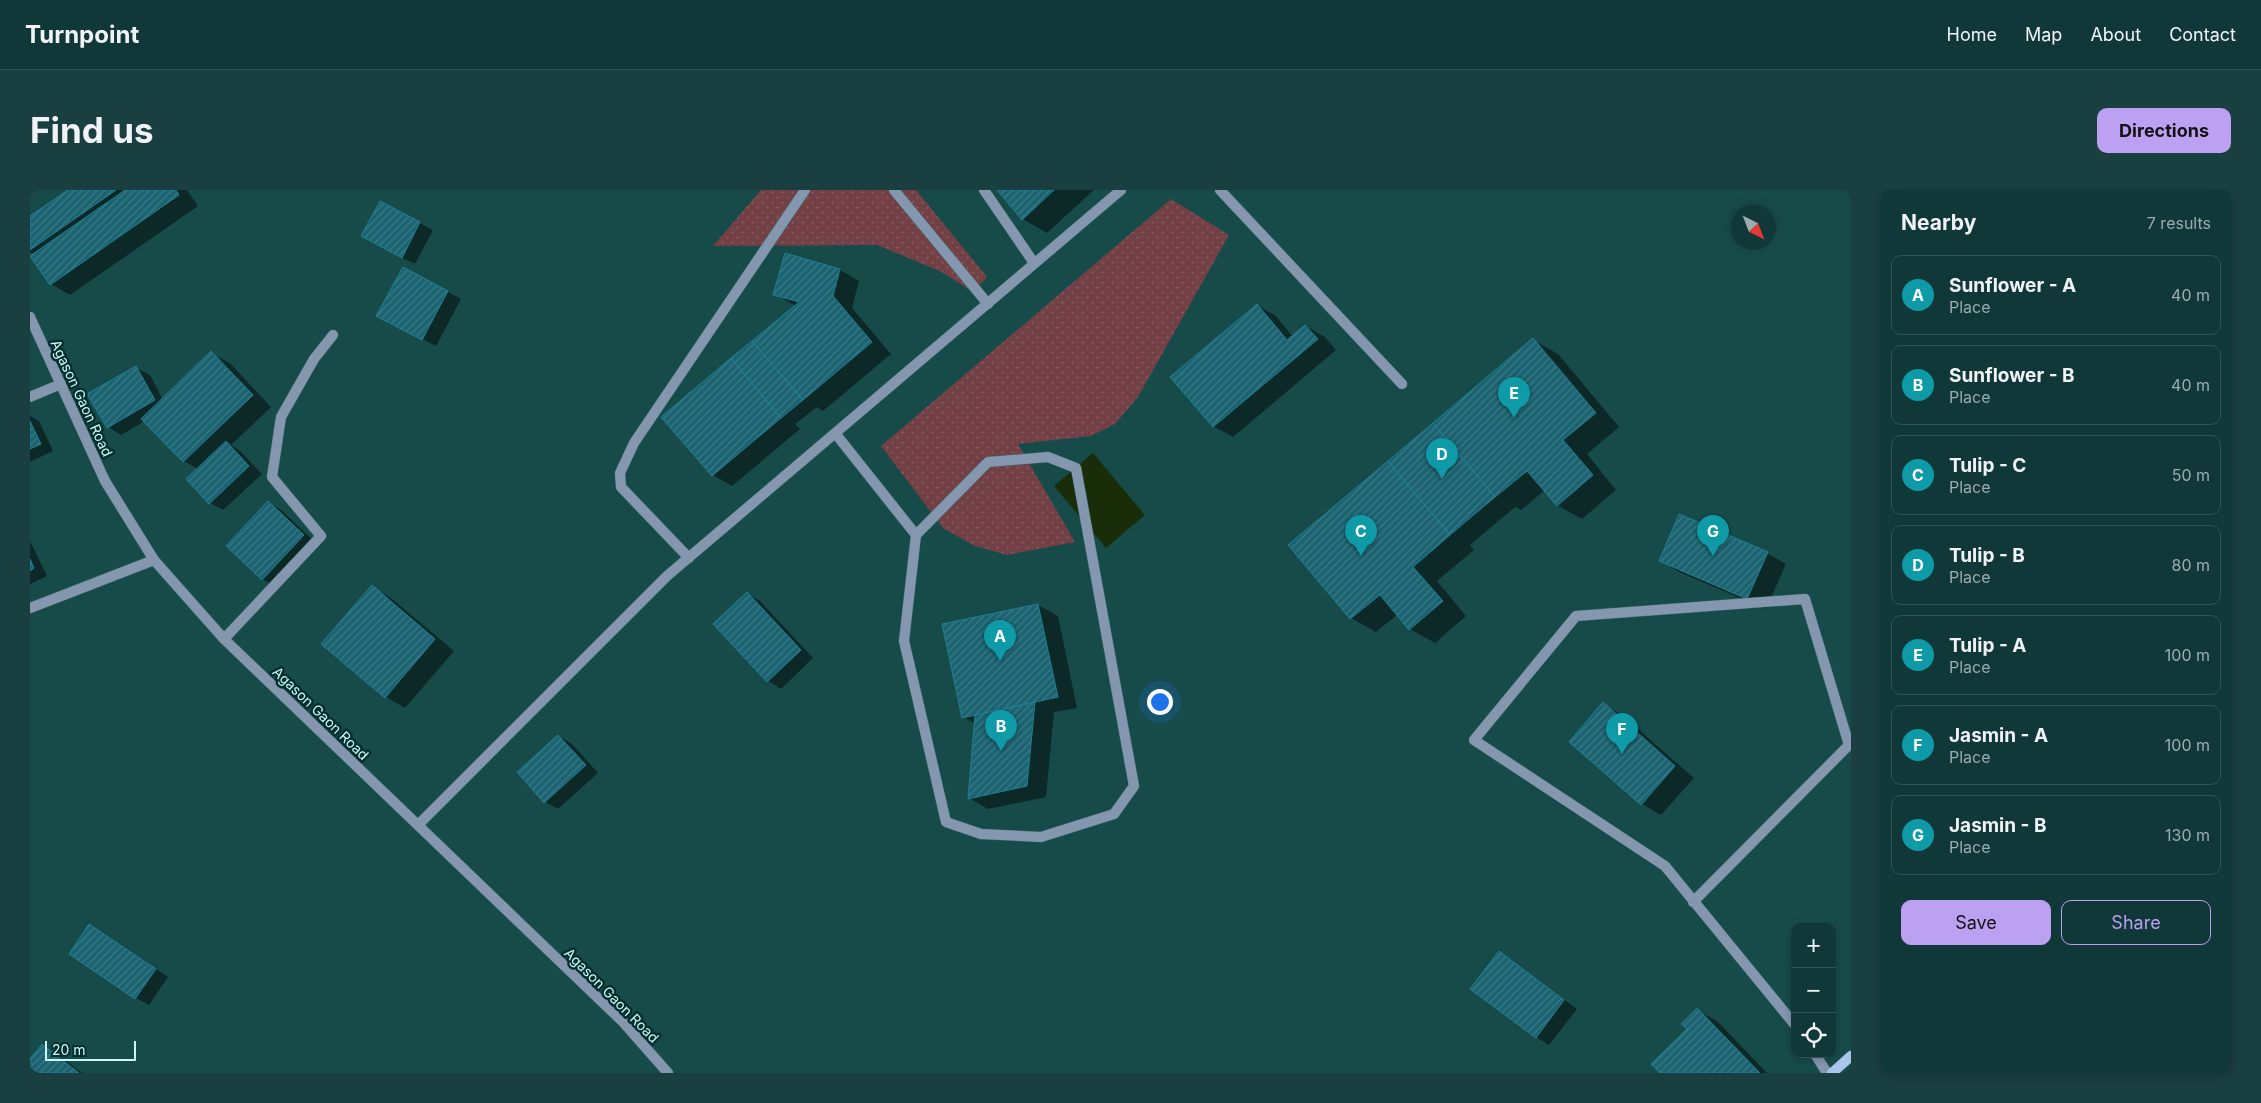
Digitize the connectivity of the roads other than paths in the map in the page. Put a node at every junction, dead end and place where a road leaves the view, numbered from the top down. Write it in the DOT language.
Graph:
graph roads {
  1 [pos="805,190"];
  2 [pos="894,190"];
  3 [pos="984,190"];
  4 [pos="1121,190"];
  5 [pos="1220,190"];
  6 [pos="1034,263"];
  7 [pos="988,304"];
  8 [pos="30,317"];
  9 [pos="333,335"];
  10 [pos="61,384"];
  11 [pos="1402,384"];
  12 [pos="30,397"];
  13 [pos="835,433"];
  14 [pos="916,535"];
  15 [pos="689,558"];
  16 [pos="154,560"];
  17 [pos="30,608"];
  18 [pos="224,639"];
  19 [pos="418,825"];
  20 [pos="1693,902"];
  21 [pos="1791,1020"];
  22 [pos="1851,1056"];
  23 [pos="1818,1058"];
  24 [pos="668,1073"];
  25 [pos="1827,1073"];
  26 [pos="1832,1073"];
  1 -- 15 [label="street"];
  2 -- 7 [label="street"];
  3 -- 6 [label="street"];
  4 -- 6 [label="street"];
  5 -- 11 [label="street"];
  6 -- 7 [label="street"];
  7 -- 13 [label="street"];
  8 -- 10 [label="street, Agason Gaon Road"];
  9 -- 18 [label="street"];
  10 -- 12 [label="street"];
  10 -- 16 [label="street, Agason Gaon Road"];
  13 -- 14 [label="street"];
  13 -- 15 [label="street"];
  14 -- 14 [label="street"];
  15 -- 19 [label="street"];
  16 -- 17 [label="street"];
  16 -- 18 [label="street, Agason Gaon Road"];
  18 -- 19 [label="street, Agason Gaon Road"];
  19 -- 24 [label="street, Agason Gaon Road"];
  20 -- 20 [label="street"];
  20 -- 21 [label="street"];
  22 -- 26 [label="street"];
  23 -- 25 [label="street"];
}
